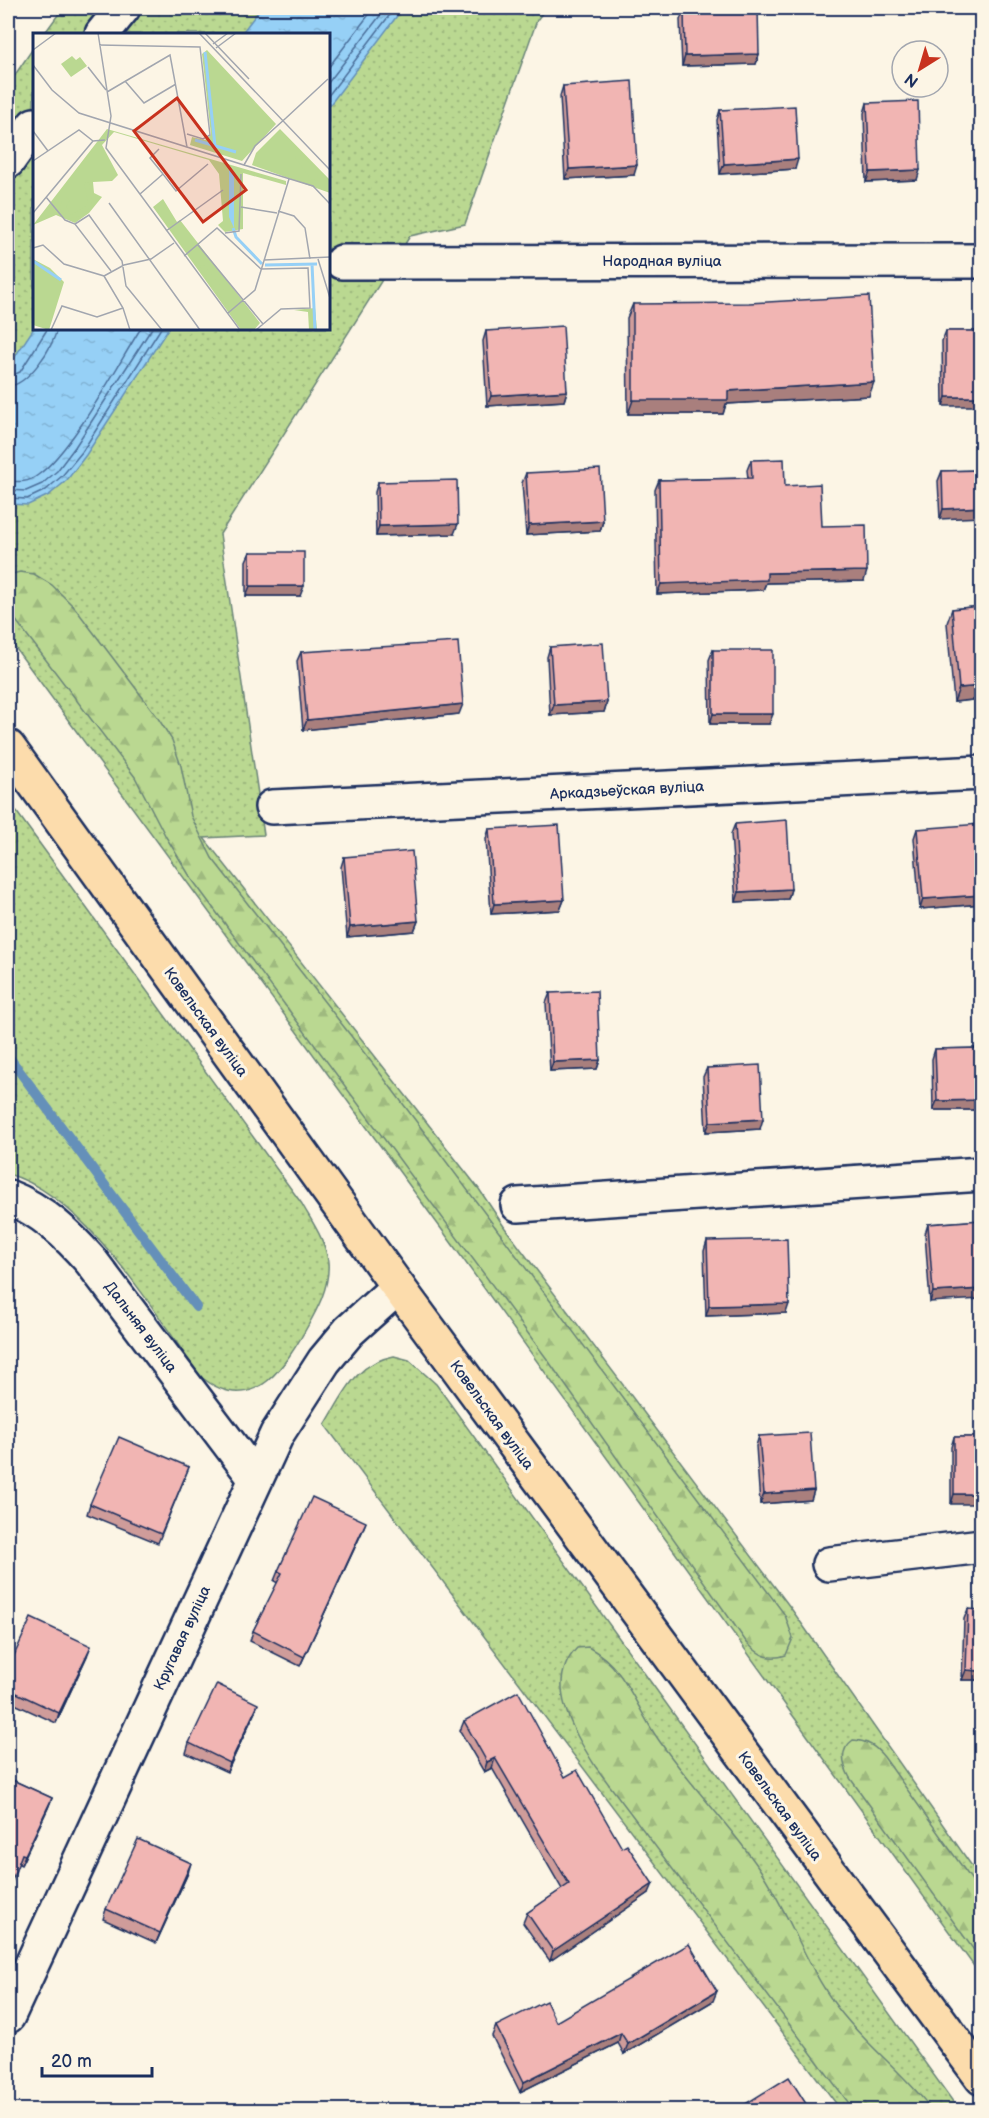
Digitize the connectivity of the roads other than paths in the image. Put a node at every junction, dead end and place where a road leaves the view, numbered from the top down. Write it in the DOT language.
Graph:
graph roads {
  1 [pos="123,8"];
  2 [pos="103,33"];
  3 [pos="33,126"];
  4 [pos="8,160"];
  5 [pos="981,261"];
  6 [pos="342,262"];
  7 [pos="8,747"];
  8 [pos="981,773"];
  9 [pos="272,807"];
  10 [pos="981,1174"];
  11 [pos="8,1197"];
  12 [pos="518,1205"];
  13 [pos="398,1287"];
  14 [pos="255,1478"];
  15 [pos="981,1546"];
  16 [pos="829,1564"];
  17 [pos="8,2016"];
  18 [pos="981,2078"];
  1 -- 2 [label="street"];
  3 -- 4 [label="street"];
  5 -- 6 [label="street, Народная вуліца"];
  7 -- 13 [label="main road, Ковельская вуліца"];
  8 -- 9 [label="street, Аркадзьеўская вуліца"];
  10 -- 12 [label="street"];
  11 -- 14 [label="street, Дальняя вуліца"];
  13 -- 14 [label="street, Кругавая вуліца"];
  13 -- 18 [label="main road, Ковельская вуліца"];
  14 -- 17 [label="street, Кругавая вуліца"];
  15 -- 16 [label="street"];
}
